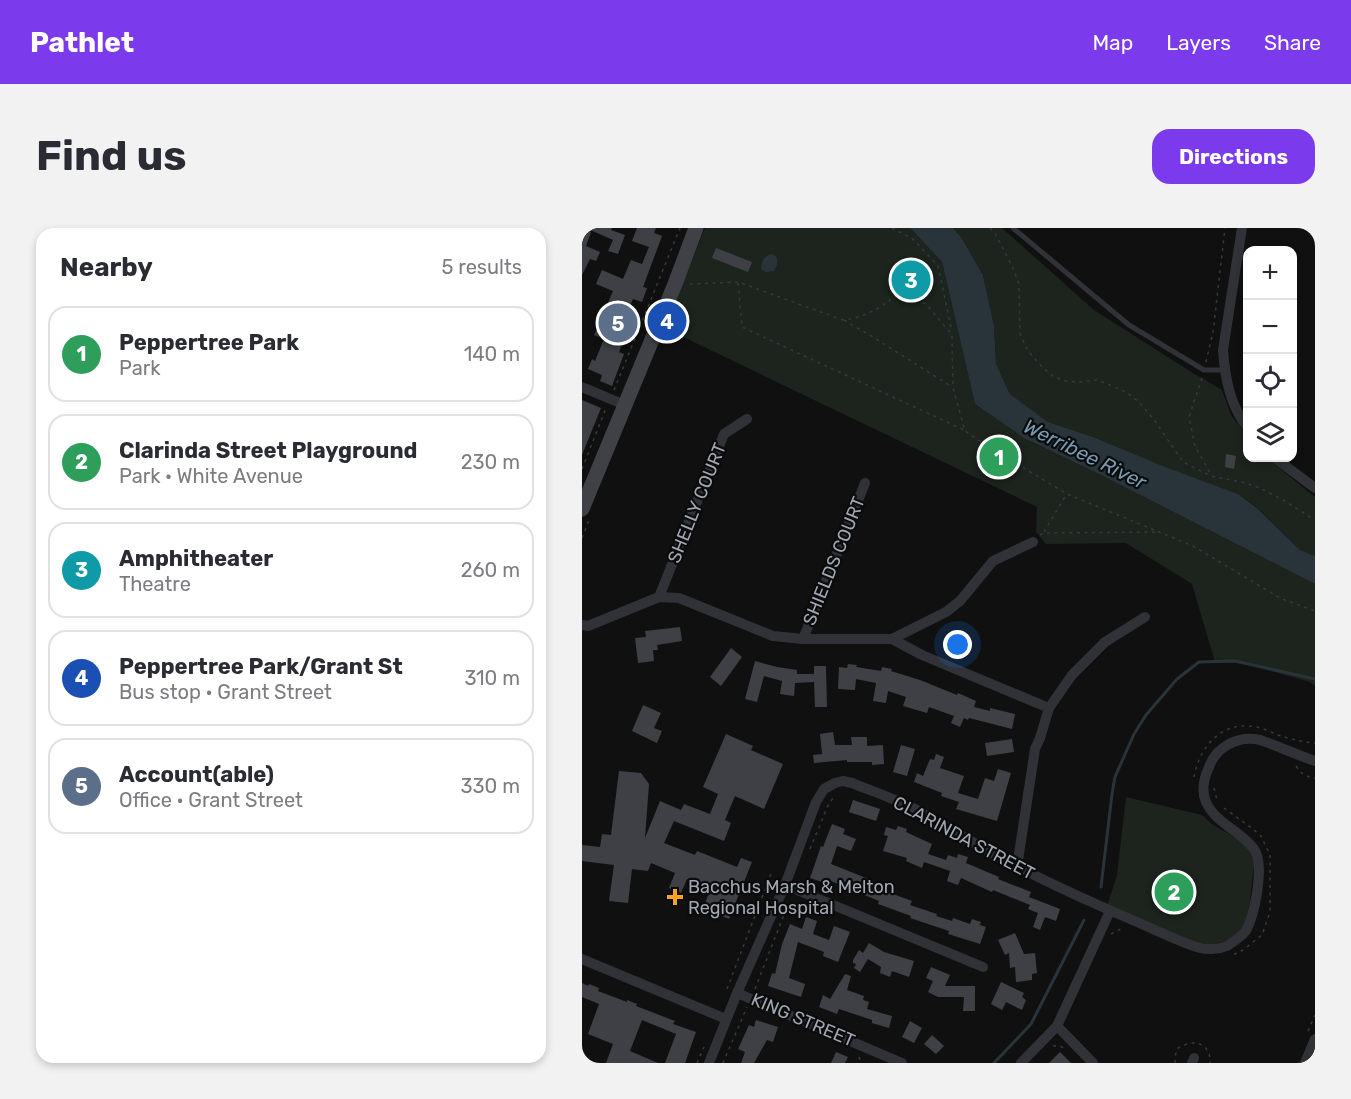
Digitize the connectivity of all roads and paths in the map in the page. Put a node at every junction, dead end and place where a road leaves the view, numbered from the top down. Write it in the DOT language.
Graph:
graph roads {
  1 [pos="680,228"];
  2 [pos="696,228"];
  3 [pos="892,228"];
  4 [pos="990,228"];
  5 [pos="1013,228"];
  6 [pos="1225,228"];
  7 [pos="1242,228"];
  8 [pos="738,282"];
  9 [pos="675,284"];
  10 [pos="843,320"];
  11 [pos="952,335"];
  12 [pos="1204,370"];
  13 [pos="1224,370"];
  14 [pos="582,387"];
  15 [pos="953,388"];
  16 [pos="610,399"];
  17 [pos="625,405"];
  18 [pos="747,418"];
  19 [pos="1243,422"];
  20 [pos="965,431"];
  21 [pos="1280,462"];
  22 [pos="582,469"];
  23 [pos="1211,476"];
  24 [pos="865,483"];
  25 [pos="1315,488"];
  26 [pos="1066,494"];
  27 [pos="582,509"];
  28 [pos="1315,520"];
  29 [pos="1159,532"];
  30 [pos="1043,533"];
  31 [pos="1033,542"];
  32 [pos="659,597"];
  33 [pos="1315,611"];
  34 [pos="1145,617"];
  35 [pos="582,625"];
  36 [pos="803,639"];
  37 [pos="891,639"];
  38 [pos="1049,708"];
  39 [pos="1315,761"];
  40 [pos="1296,766"];
  41 [pos="1315,778"];
  42 [pos="1212,781"];
  43 [pos="837,794"];
  44 [pos="809,853"];
  45 [pos="1017,867"];
  46 [pos="772,871"];
  47 [pos="785,885"];
  48 [pos="787,909"];
  49 [pos="1108,916"];
  50 [pos="1128,928"];
  51 [pos="1119,929"];
  52 [pos="1109,937"];
  53 [pos="1224,957"];
  54 [pos="582,959"];
  55 [pos="983,967"];
  56 [pos="731,992"];
  57 [pos="751,998"];
  58 [pos="726,1019"];
  59 [pos="1057,1026"];
  60 [pos="1315,1039"];
  61 [pos="704,1045"];
  62 [pos="1056,1046"];
  63 [pos="1066,1050"];
  64 [pos="882,1059"];
  65 [pos="697,1063"];
  66 [pos="709,1063"];
  67 [pos="723,1063"];
  68 [pos="902,1063"];
  69 [pos="1021,1063"];
  70 [pos="1093,1063"];
  71 [pos="1305,1063"];
  1 -- 16 [label="path"];
  2 -- 9 [label="main road"];
  3 -- 11 [label="path"];
  4 -- 23 [label="path"];
  5 -- 12 [label="lane"];
  6 -- 12 [label="path"];
  7 -- 13 [label="street"];
  8 -- 9 [label="path"];
  8 -- 10 [label="path"];
  8 -- 20 [label="path"];
  9 -- 17 [label="main road"];
  10 -- 11 [label="path"];
  10 -- 15 [label="path"];
  11 -- 15 [label="path"];
  12 -- 13 [label="lane"];
  12 -- 23 [label="path"];
  13 -- 19 [label="street"];
  14 -- 16 [label="street"];
  15 -- 20 [label="path"];
  16 -- 17 [label="street"];
  16 -- 22 [label="path"];
  17 -- 27 [label="main road"];
  18 -- 32 [label="street, SHELLY COURT"];
  20 -- 26 [label="path"];
  21 -- 25 [label="street"];
  23 -- 28 [label="path"];
  24 -- 36 [label="street, SHIELDS COURT"];
  26 -- 29 [label="path"];
  26 -- 30 [label="path"];
  29 -- 30 [label="path"];
  29 -- 33 [label="path"];
  30 -- 31 [label="path"];
  31 -- 37 [label="street"];
  32 -- 35 [label="street"];
  32 -- 36 [label="street"];
  34 -- 38 [label="street"];
  36 -- 37 [label="street"];
  37 -- 38 [label="street"];
  38 -- 45 [label="street"];
  39 -- 49 [label="street, CLARINDA STREET"];
  40 -- 41 [label="path"];
  42 -- 53 [label="path"];
  43 -- 44 [label="path"];
  45 -- 47 [label="street, CLARINDA STREET"];
  45 -- 49 [label="street, CLARINDA STREET"];
  46 -- 56 [label="path"];
  47 -- 55 [label="street"];
  47 -- 56 [label="street, CLARINDA STREET"];
  48 -- 57 [label="path"];
  49 -- 51 [label="path"];
  49 -- 59 [label="street"];
  50 -- 51 [label="path"];
  51 -- 52 [label="path"];
  54 -- 58 [label="street"];
  56 -- 57 [label="street, KING STREET"];
  56 -- 58 [label="street, CLARINDA STREET"];
  57 -- 64 [label="street, KING STREET"];
  57 -- 67 [label="path"];
  58 -- 66 [label="street, CLARINDA STREET"];
  59 -- 69 [label="street"];
  59 -- 70 [label="street"];
  60 -- 71 [label="street"];
  61 -- 65 [label="path"];
  62 -- 63 [label="path"];
  64 -- 68 [label="street, KING STREET"];
}
